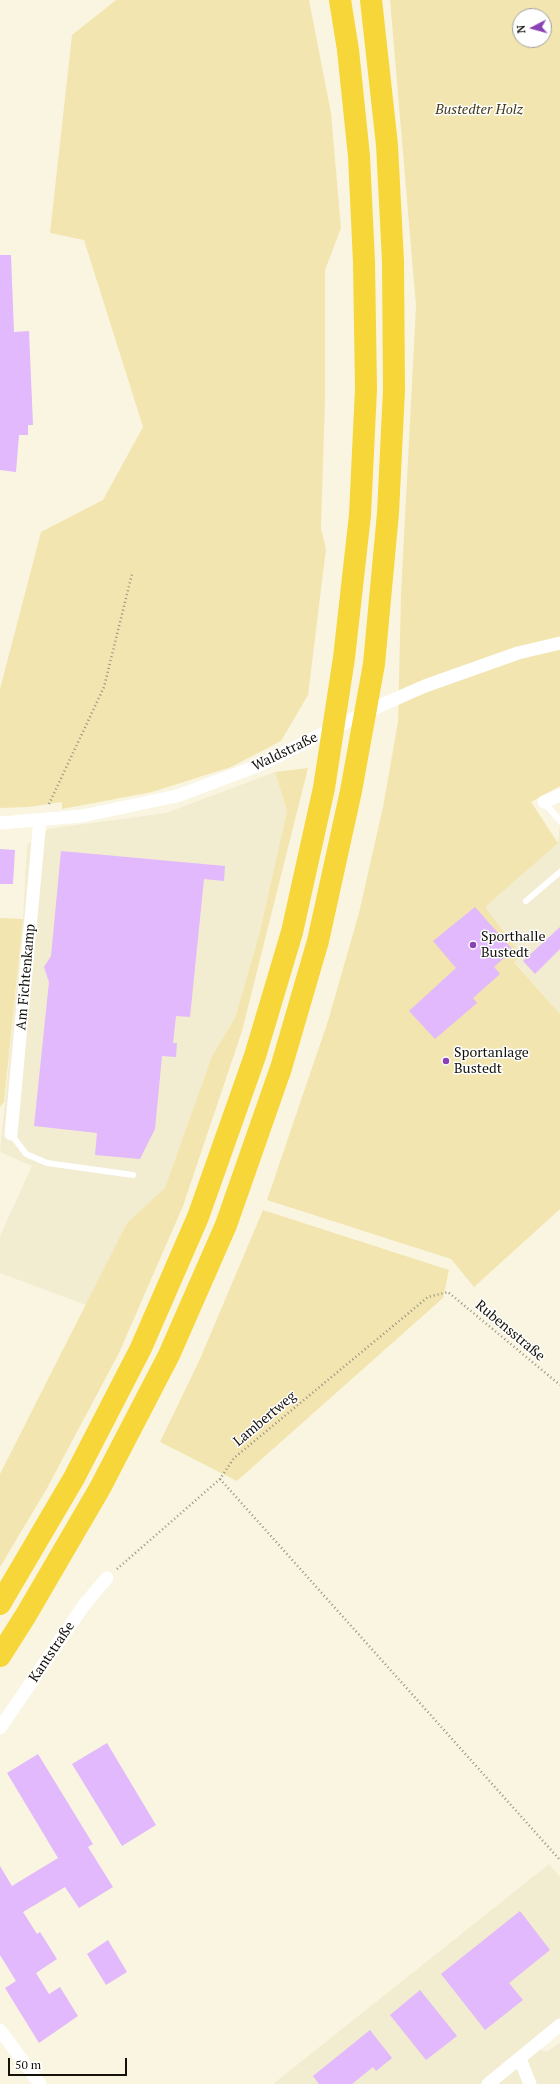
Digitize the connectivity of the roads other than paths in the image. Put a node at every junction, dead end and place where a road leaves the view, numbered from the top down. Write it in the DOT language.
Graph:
graph roads {
  1 [pos="340,0"];
  2 [pos="371,0"];
  3 [pos="560,643"];
  4 [pos="560,795"];
  5 [pos="544,802"];
  6 [pos="40,820"];
  7 [pos="560,820"];
  8 [pos="0,823"];
  9 [pos="560,872"];
  10 [pos="526,901"];
  11 [pos="12,1134"];
  12 [pos="133,1175"];
  13 [pos="107,1578"];
  14 [pos="0,1604"];
  15 [pos="0,1656"];
  16 [pos="0,1728"];
  17 [pos="560,2025"];
  18 [pos="0,2030"];
  19 [pos="520,2059"];
  20 [pos="40,2084"];
  21 [pos="488,2084"];
  22 [pos="530,2084"];
  1 -- 14 [label="highway"];
  2 -- 15 [label="highway"];
  3 -- 6 [label="street, Waldstraße"];
  4 -- 5 [label="street"];
  5 -- 7 [label="lane"];
  6 -- 8 [label="street, Waldstraße"];
  6 -- 11 [label="street, Am Fichtenkamp"];
  9 -- 10 [label="lane"];
  11 -- 12 [label="lane"];
  13 -- 16 [label="street, Kantstraße"];
  17 -- 19 [label="street"];
  18 -- 20 [label="street"];
  19 -- 21 [label="street"];
  19 -- 22 [label="street"];
}
